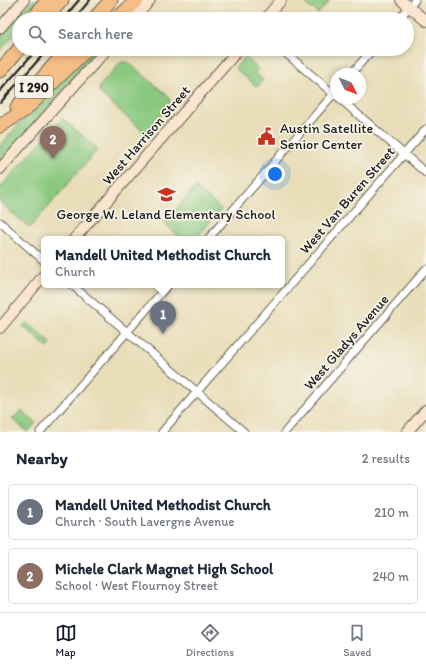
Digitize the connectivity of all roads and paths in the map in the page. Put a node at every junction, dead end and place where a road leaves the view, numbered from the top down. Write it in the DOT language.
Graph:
graph roads {
  1 [pos="24,0"];
  2 [pos="47,0"];
  3 [pos="62,0"];
  4 [pos="111,0"];
  5 [pos="137,0"];
  6 [pos="150,0"];
  7 [pos="282,0"];
  8 [pos="401,0"];
  9 [pos="412,3"];
  10 [pos="14,12"];
  11 [pos="38,12"];
  12 [pos="51,12"];
  13 [pos="100,12"];
  14 [pos="124,12"];
  15 [pos="140,12"];
  16 [pos="271,12"];
  17 [pos="405,12"];
  18 [pos="12,14"];
  19 [pos="426,21"];
  20 [pos="0,28"];
  21 [pos="13,56"];
  22 [pos="62,56"];
  23 [pos="80,56"];
  24 [pos="101,56"];
  25 [pos="233,56"];
  26 [pos="290,56"];
  27 [pos="367,56"];
  28 [pos="356,68"];
  29 [pos="0,71"];
  30 [pos="330,90"];
  31 [pos="330,102"];
  32 [pos="346,104"];
  33 [pos="0,126"];
  34 [pos="426,129"];
  35 [pos="404,154"];
  36 [pos="0,169"];
  37 [pos="426,172"];
  38 [pos="0,222"];
  39 [pos="77,236"];
  40 [pos="211,236"];
  41 [pos="41,258"];
  42 [pos="426,269"];
  43 [pos="41,279"];
  44 [pos="76,288"];
  45 [pos="165,288"];
  46 [pos="0,328"];
  47 [pos="127,332"];
  48 [pos="197,392"];
  49 [pos="426,410"];
  50 [pos="40,432"];
  51 [pos="162,432"];
  52 [pos="244,432"];
  53 [pos="285,432"];
  54 [pos="407,432"];
  1 -- 10 [label="street"];
  2 -- 11 [label="highway"];
  3 -- 12 [label="highway"];
  4 -- 13 [label="highway"];
  5 -- 14 [label="highway"];
  6 -- 15 [label="street"];
  7 -- 16 [label="street"];
  8 -- 9 [label="street"];
  9 -- 17 [label="street"];
  9 -- 19 [label="street"];
  18 -- 20 [label="street"];
  21 -- 29 [label="highway, I 290"];
  22 -- 33 [label="highway, I 290"];
  23 -- 33 [label="highway"];
  24 -- 36 [label="street"];
  25 -- 39 [label="street, West Harrison Street"];
  26 -- 30 [label="street"];
  27 -- 28 [label="street"];
  31 -- 40 [label="street"];
  32 -- 35 [label="street"];
  34 -- 35 [label="street, West Van Buren Street"];
  35 -- 37 [label="street"];
  35 -- 48 [label="street, West Van Buren Street"];
  38 -- 41 [label="street"];
  42 -- 53 [label="street, West Gladys Avenue"];
  43 -- 46 [label="street"];
  44 -- 47 [label="street"];
  45 -- 47 [label="street"];
  47 -- 48 [label="street"];
  47 -- 50 [label="street"];
  48 -- 51 [label="street, West Van Buren Street"];
  48 -- 52 [label="street"];
  49 -- 54 [label="street"];
}
